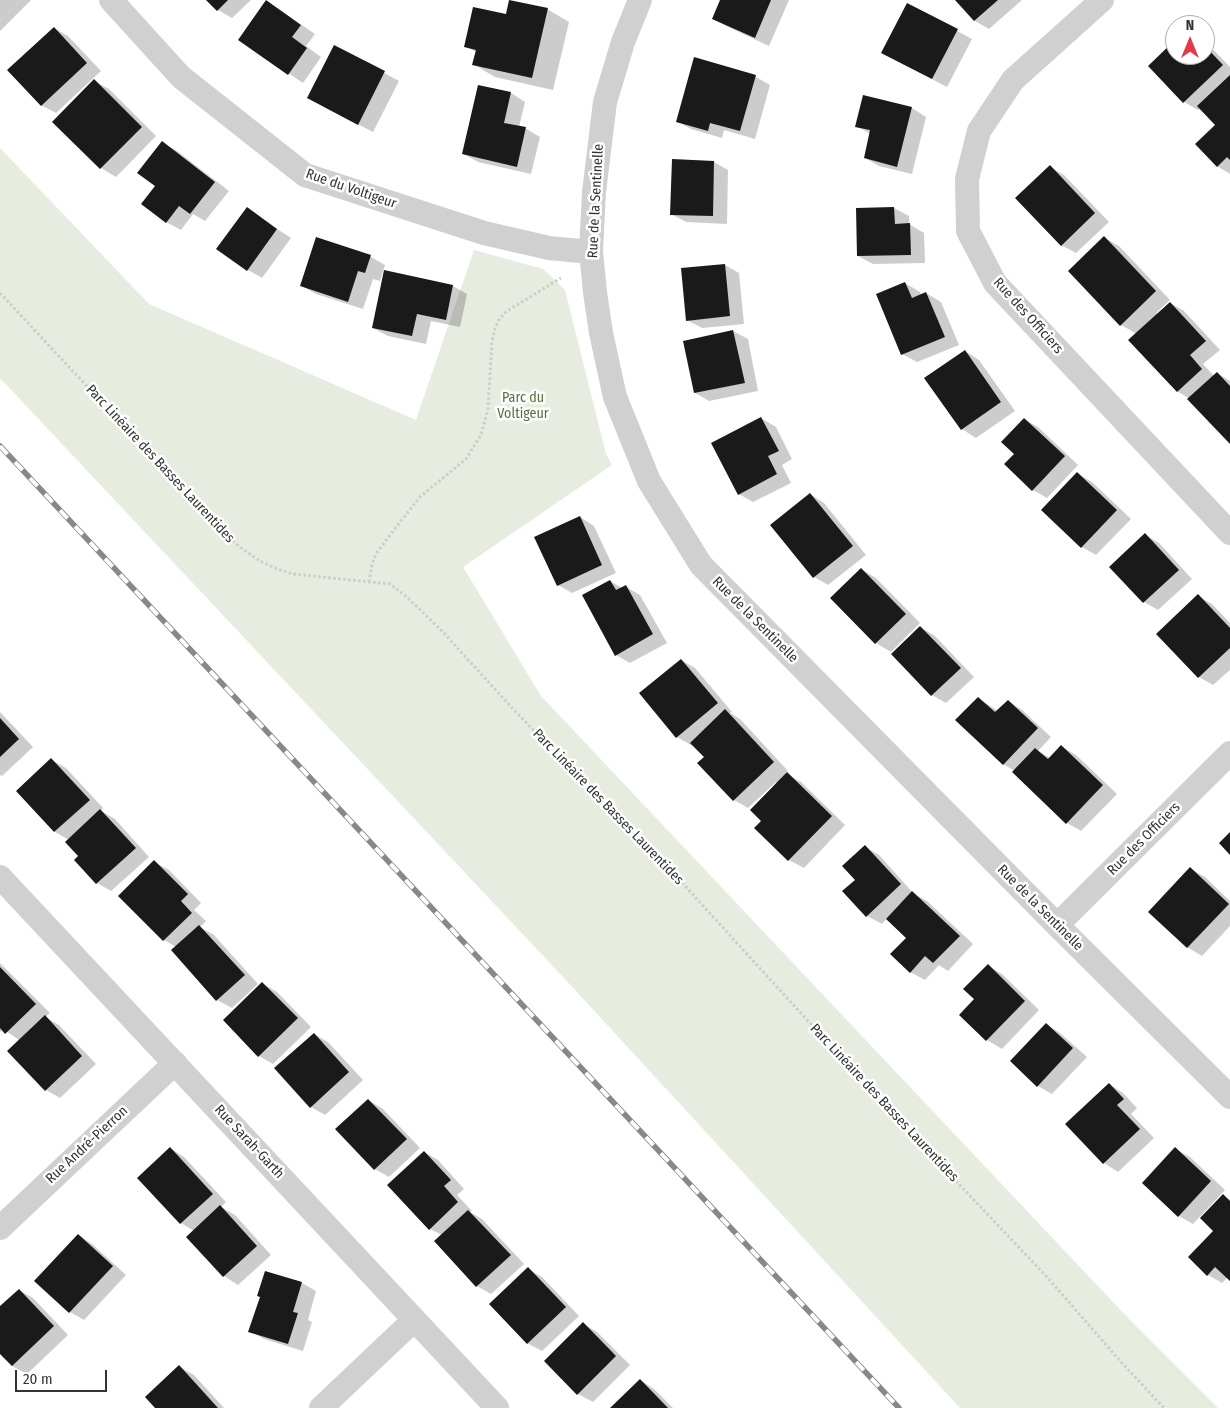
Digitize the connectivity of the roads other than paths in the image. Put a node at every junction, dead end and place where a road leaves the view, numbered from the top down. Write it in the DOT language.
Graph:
graph roads {
  1 [pos="111,0"];
  2 [pos="640,0"];
  3 [pos="1102,0"];
  4 [pos="591,252"];
  5 [pos="1230,533"];
  6 [pos="1230,752"];
  7 [pos="0,877"];
  8 [pos="1057,925"];
  9 [pos="175,1063"];
  10 [pos="1230,1097"];
  11 [pos="0,1228"];
  12 [pos="414,1320"];
  13 [pos="321,1408"];
  14 [pos="497,1408"];
  1 -- 4 [label="street, Rue du Voltigeur"];
  2 -- 4 [label="street, Rue de la Sentinelle"];
  3 -- 5 [label="street, Rue des Officiers"];
  4 -- 8 [label="street, Rue de la Sentinelle"];
  6 -- 8 [label="street, Rue des Officiers"];
  7 -- 9 [label="street, Rue Sarah-Garth"];
  8 -- 10 [label="street, Rue de la Sentinelle"];
  9 -- 11 [label="street, Rue André-Pierron"];
  9 -- 12 [label="street, Rue Sarah-Garth"];
  12 -- 13 [label="street"];
  12 -- 14 [label="street, Rue Sarah-Garth"];
}
